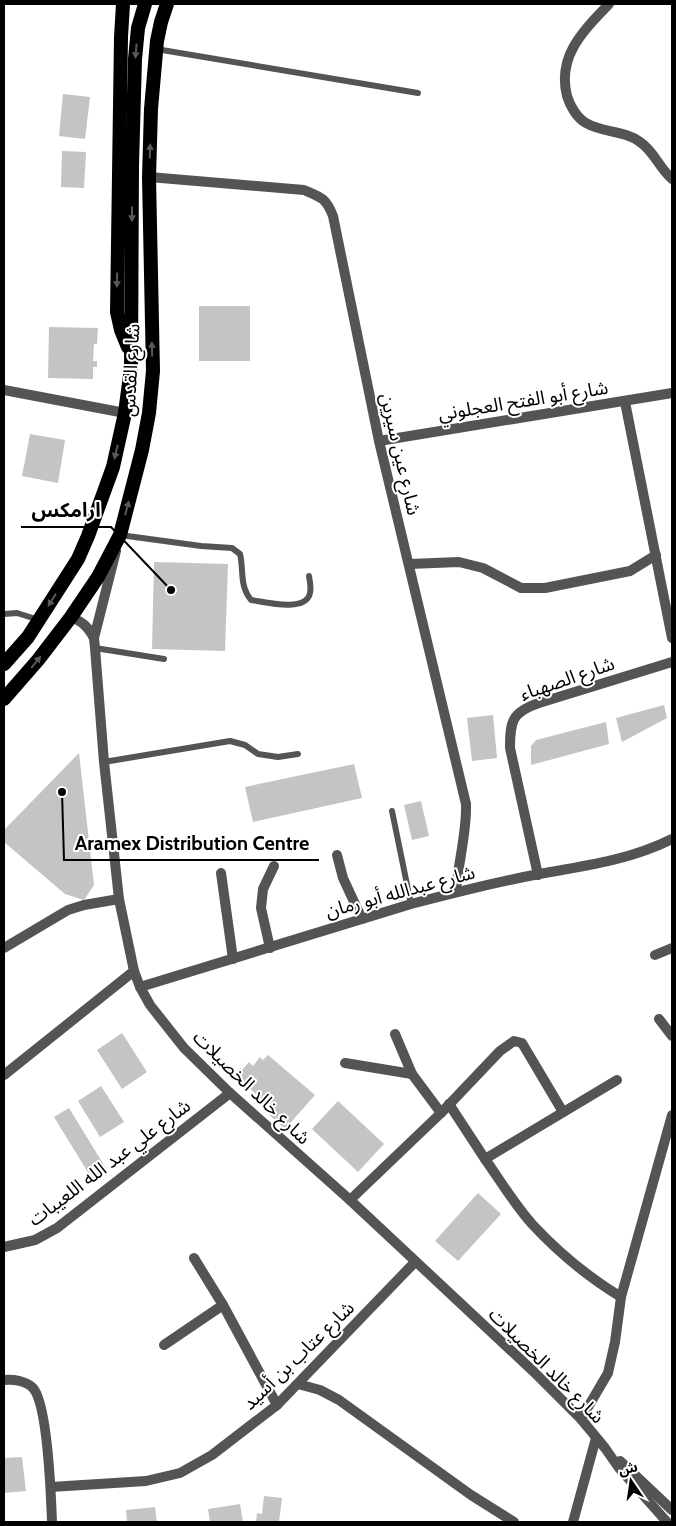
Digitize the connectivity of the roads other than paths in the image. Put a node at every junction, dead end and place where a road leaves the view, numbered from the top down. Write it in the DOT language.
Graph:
graph roads {
  1 [pos="123,4"];
  2 [pos="145,4"];
  3 [pos="167,4"];
  4 [pos="609,4"];
  5 [pos="156,50"];
  6 [pos="418,93"];
  7 [pos="149,176"];
  8 [pos="672,179"];
  9 [pos="130,352"];
  10 [pos="4,390"];
  11 [pos="672,393"];
  12 [pos="625,402"];
  13 [pos="124,413"];
  14 [pos="379,441"];
  15 [pos="120,535"];
  16 [pos="656,556"];
  17 [pos="408,564"];
  18 [pos="309,576"];
  19 [pos="4,614"];
  20 [pos="71,617"];
  21 [pos="39,620"];
  22 [pos="672,638"];
  23 [pos="95,643"];
  24 [pos="164,659"];
  25 [pos="672,662"];
  26 [pos="4,664"];
  27 [pos="4,699"];
  28 [pos="298,754"];
  29 [pos="104,762"];
  30 [pos="392,811"];
  31 [pos="672,839"];
  32 [pos="337,855"];
  33 [pos="274,866"];
  34 [pos="221,873"];
  35 [pos="538,875"];
  36 [pos="456,892"];
  37 [pos="119,899"];
  38 [pos="411,904"];
  39 [pos="362,918"];
  40 [pos="4,948"];
  41 [pos="270,948"];
  42 [pos="672,948"];
  43 [pos="655,955"];
  44 [pos="233,959"];
  45 [pos="134,971"];
  46 [pos="140,987"];
  47 [pos="659,1019"];
  48 [pos="395,1034"];
  49 [pos="672,1036"];
  50 [pos="346,1063"];
  51 [pos="4,1074"];
  52 [pos="412,1074"];
  53 [pos="617,1080"];
  54 [pos="230,1093"];
  55 [pos="450,1104"];
  56 [pos="563,1112"];
  57 [pos="441,1113"];
  58 [pos="672,1115"];
  59 [pos="485,1158"];
  60 [pos="350,1200"];
  61 [pos="4,1246"];
  62 [pos="194,1258"];
  63 [pos="415,1262"];
  64 [pos="621,1297"];
  65 [pos="223,1305"];
  66 [pos="164,1345"];
  67 [pos="4,1380"];
  68 [pos="298,1384"];
  69 [pos="277,1405"];
  70 [pos="581,1419"];
  71 [pos="596,1438"];
  72 [pos="604,1448"];
  73 [pos="50,1486"];
  74 [pos="657,1495"];
  75 [pos="672,1502"];
  76 [pos="672,1510"];
  77 [pos="52,1522"];
  78 [pos="514,1522"];
  79 [pos="573,1522"];
  80 [pos="667,1522"];
  1 -- 9 [label="highway, one-way"];
  2 -- 9 [label="highway, شارع القدس, one-way"];
  3 -- 5 [label="highway, شارع القدس"];
  4 -- 8 [label="street"];
  5 -- 6 [label="lane"];
  7 -- 5 [label="highway, شارع القدس, one-way"];
  7 -- 14 [label="street, شارع عين سيرين"];
  15 -- 7 [label="highway, شارع القدس, one-way"];
  9 -- 13 [label="highway, شارع القدس"];
  10 -- 13 [label="street"];
  11 -- 12 [label="street, شارع أبو الفتح العجلوني"];
  12 -- 14 [label="street, شارع أبو الفتح العجلوني"];
  12 -- 16 [label="street"];
  13 -- 21 [label="highway, شارع القدس, one-way"];
  14 -- 17 [label="street, شارع عين سيرين"];
  15 -- 18 [label="lane"];
  15 -- 20 [label="highway, شارع القدس"];
  15 -- 23 [label="street, شارع خالد الخصيلات"];
  16 -- 17 [label="street"];
  16 -- 22 [label="street"];
  17 -- 36 [label="street, شارع عين سيرين"];
  19 -- 21 [label="lane"];
  20 -- 23 [label="street"];
  27 -- 20 [label="highway, شارع القدس, one-way"];
  21 -- 26 [label="highway, شارع القدس"];
  23 -- 24 [label="lane"];
  23 -- 29 [label="street, شارع خالد الخصيلات"];
  25 -- 35 [label="street, شارع الصهباء"];
  28 -- 29 [label="lane"];
  29 -- 37 [label="street, شارع خالد الخصيلات"];
  30 -- 38 [label="lane"];
  31 -- 35 [label="street, شارع عبدالله أبو رمان"];
  32 -- 39 [label="street"];
  33 -- 41 [label="street"];
  34 -- 44 [label="street"];
  35 -- 36 [label="street, شارع عبدالله أبو رمان"];
  36 -- 38 [label="street, شارع عبدالله أبو رمان"];
  37 -- 40 [label="street"];
  37 -- 45 [label="street, شارع خالد الخصيلات"];
  38 -- 39 [label="street, شارع عبدالله أبو رمان"];
  39 -- 41 [label="street, شارع عبدالله أبو رمان"];
  41 -- 44 [label="street, شارع عبدالله أبو رمان"];
  42 -- 43 [label="street"];
  44 -- 46 [label="street, شارع عبدالله أبو رمان"];
  45 -- 46 [label="street, شارع خالد الخصيلات"];
  45 -- 51 [label="street"];
  46 -- 54 [label="street, شارع خالد الخصيلات"];
  47 -- 49 [label="street"];
  48 -- 52 [label="street"];
  50 -- 52 [label="street"];
  52 -- 57 [label="street"];
  53 -- 56 [label="street"];
  54 -- 60 [label="street, شارع خالد الخصيلات"];
  54 -- 61 [label="street, شارع علي عبد الله اللعيبات"];
  55 -- 56 [label="street"];
  55 -- 57 [label="street"];
  55 -- 59 [label="street"];
  56 -- 59 [label="street"];
  57 -- 60 [label="street"];
  58 -- 64 [label="street"];
  59 -- 64 [label="street"];
  60 -- 63 [label="street, شارع خالد الخصيلات"];
  62 -- 65 [label="street"];
  63 -- 68 [label="street, شارع عتاب بن أسيد"];
  63 -- 70 [label="street, شارع خالد الخصيلات"];
  64 -- 70 [label="street"];
  65 -- 66 [label="street"];
  65 -- 69 [label="street"];
  67 -- 73 [label="street"];
  68 -- 69 [label="street, شارع عتاب بن أسيد"];
  68 -- 78 [label="street"];
  69 -- 73 [label="street, شارع عتاب بن أسيد"];
  70 -- 71 [label="street, شارع خالد الخصيلات"];
  71 -- 72 [label="street, شارع خالد الخصيلات"];
  71 -- 79 [label="street"];
  72 -- 74 [label="street, شارع خالد الخصيلات"];
  72 -- 80 [label="street, شارع خالد الخصيلات"];
  73 -- 77 [label="street"];
  74 -- 75 [label="street"];
  74 -- 76 [label="street, شارع خالد الخصيلات"];
}
